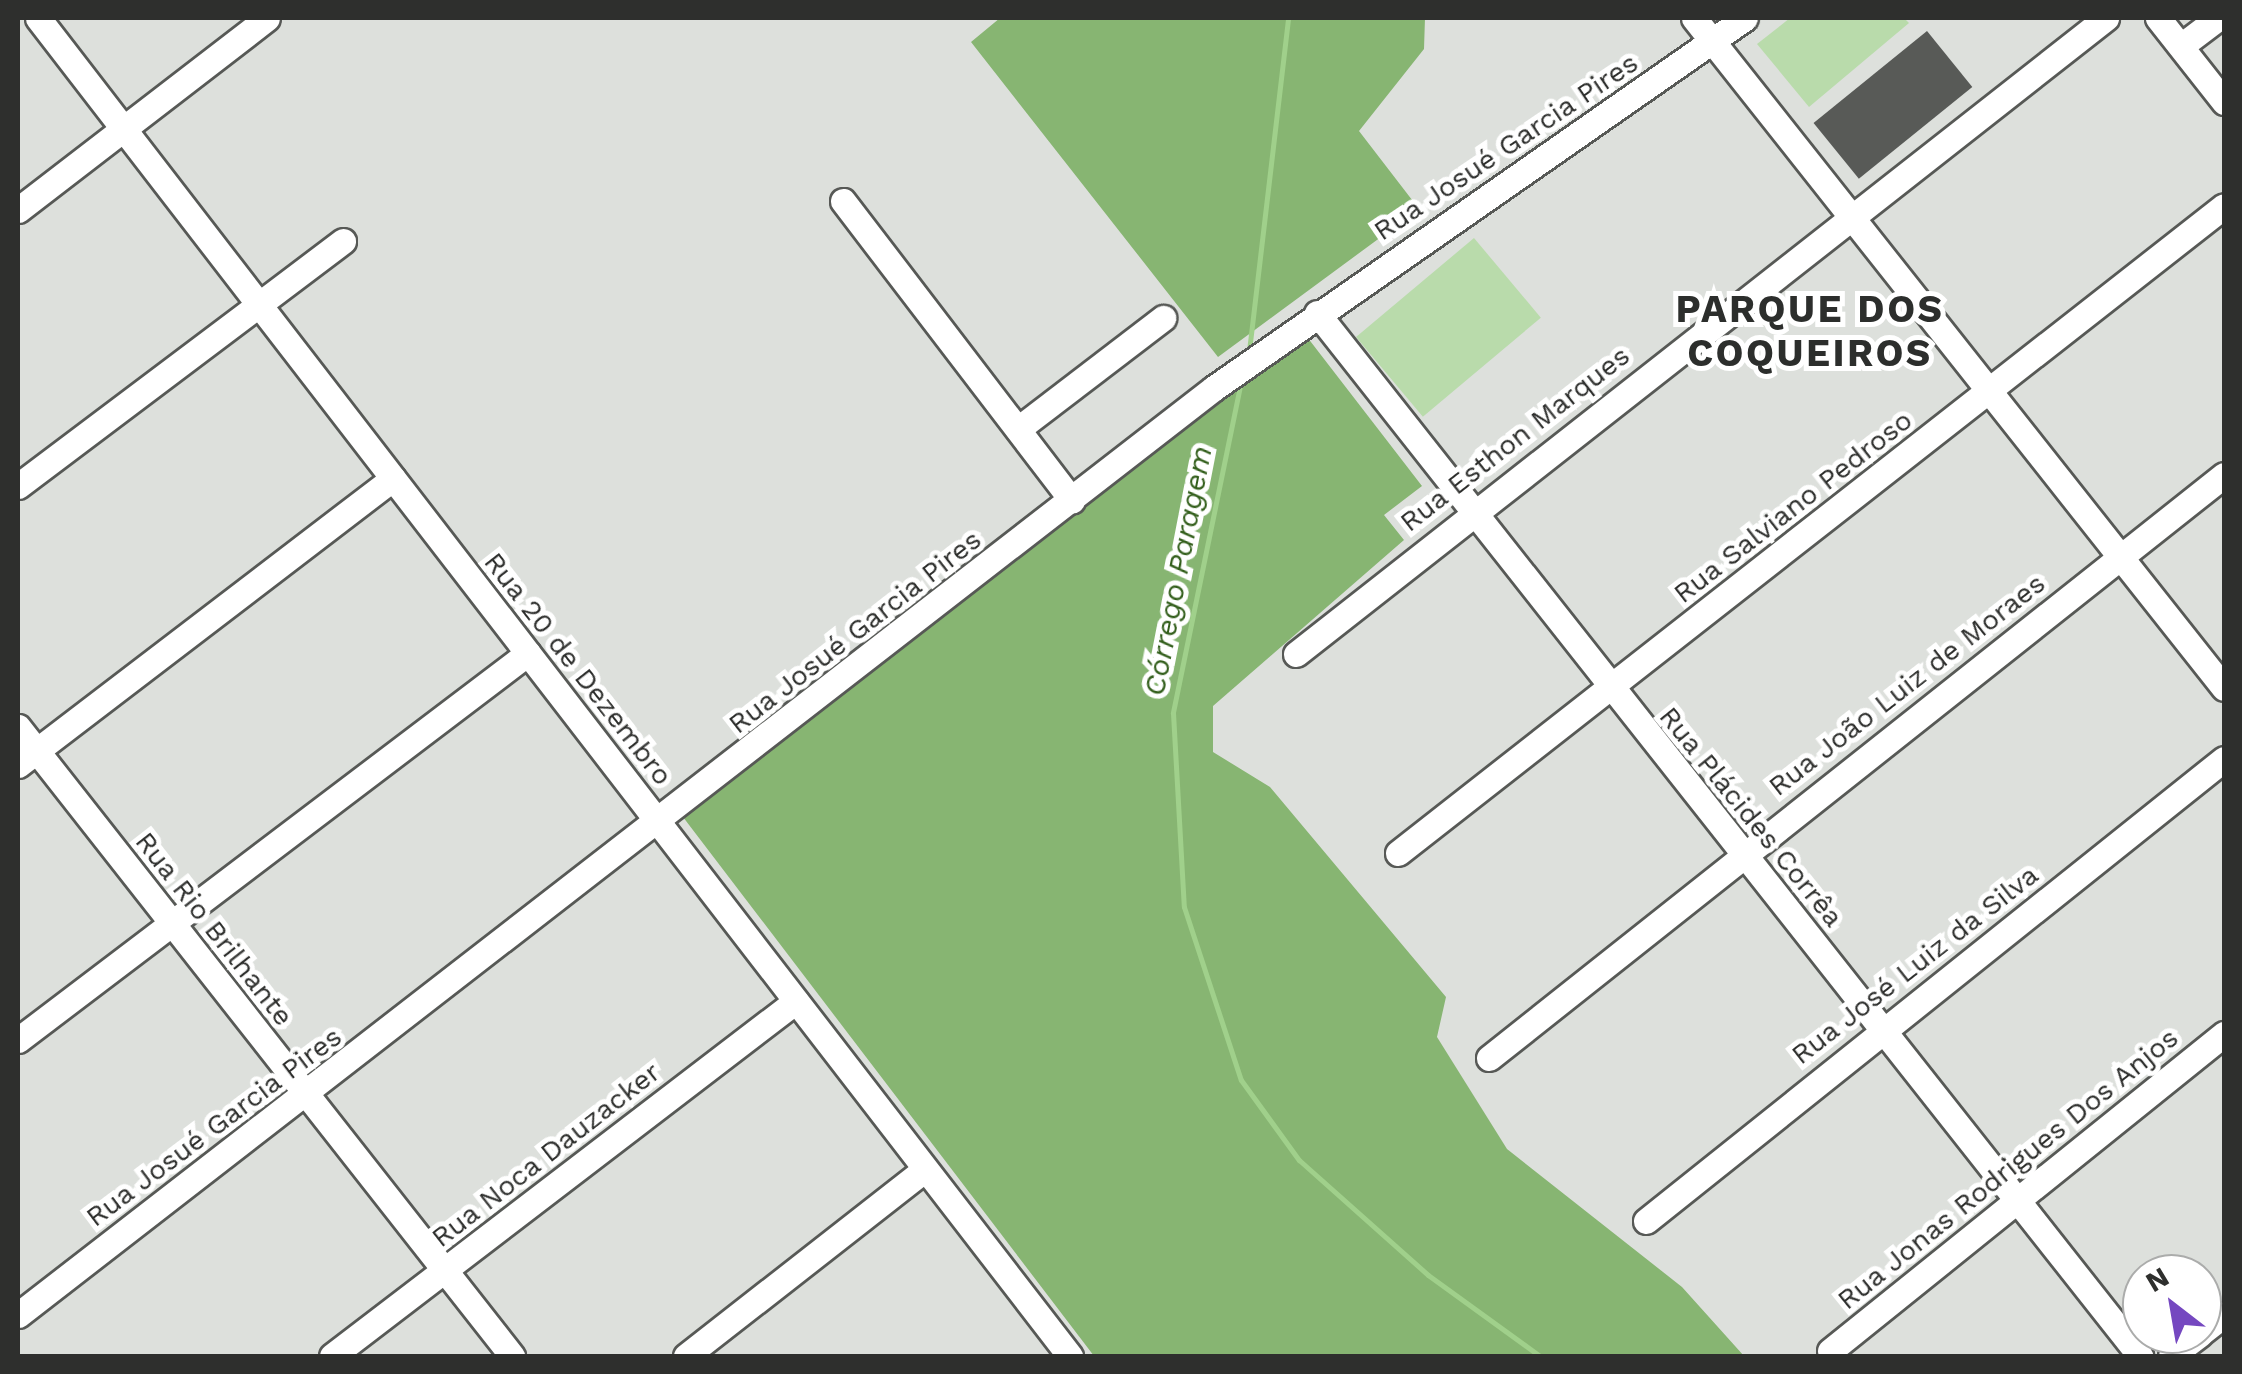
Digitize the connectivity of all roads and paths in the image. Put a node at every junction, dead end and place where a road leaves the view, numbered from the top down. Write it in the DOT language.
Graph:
graph roads {
  1 [pos="38,18"];
  2 [pos="267,18"];
  3 [pos="1694,18"];
  4 [pos="1745,18"];
  5 [pos="2106,18"];
  6 [pos="2158,18"];
  7 [pos="2218,18"];
  8 [pos="1712,43"];
  9 [pos="2181,46"];
  10 [pos="2224,102"];
  11 [pos="124,129"];
  12 [pos="844,200"];
  13 [pos="2224,206"];
  14 [pos="18,210"];
  15 [pos="1846,216"];
  16 [pos="343,241"];
  17 [pos="258,303"];
  18 [pos="1317,313"];
  19 [pos="1163,318"];
  20 [pos="1993,389"];
  21 [pos="1018,429"];
  22 [pos="2224,475"];
  23 [pos="393,478"];
  24 [pos="18,486"];
  25 [pos="1072,500"];
  26 [pos="1469,514"];
  27 [pos="2122,556"];
  28 [pos="528,653"];
  29 [pos="1296,654"];
  30 [pos="1609,688"];
  31 [pos="2224,688"];
  32 [pos="18,727"];
  33 [pos="27,758"];
  34 [pos="2224,759"];
  35 [pos="660,824"];
  36 [pos="1398,852"];
  37 [pos="1742,852"];
  38 [pos="172,923"];
  39 [pos="796,1001"];
  40 [pos="1881,1028"];
  41 [pos="2224,1034"];
  42 [pos="18,1040"];
  43 [pos="1489,1058"];
  44 [pos="307,1094"];
  45 [pos="925,1169"];
  46 [pos="2015,1197"];
  47 [pos="1646,1221"];
  48 [pos="446,1270"];
  49 [pos="18,1315"];
  50 [pos="1830,1351"];
  51 [pos="1061,1353"];
  52 [pos="332,1356"];
  53 [pos="512,1356"];
  54 [pos="686,1356"];
  55 [pos="2140,1356"];
  1 -- 11 [label="street, Rua 20 de Dezembro"];
  2 -- 11 [label="street"];
  3 -- 8 [label="street"];
  4 -- 8 [label="street, Rua Josué Garcia Pires"];
  5 -- 15 [label="street, Rua Esthon Marques"];
  6 -- 9 [label="street"];
  7 -- 9 [label="street"];
  8 -- 15 [label="street"];
  8 -- 18 [label="street, Rua Josué Garcia Pires"];
  9 -- 10 [label="street"];
  11 -- 14 [label="street"];
  11 -- 17 [label="street, Rua 20 de Dezembro"];
  12 -- 21 [label="street"];
  13 -- 20 [label="street, Rua Salviano Pedroso"];
  15 -- 20 [label="street"];
  15 -- 26 [label="street, Rua Esthon Marques"];
  16 -- 17 [label="street"];
  17 -- 23 [label="street, Rua 20 de Dezembro"];
  17 -- 24 [label="street"];
  18 -- 25 [label="street, Rua Josué Garcia Pires"];
  18 -- 26 [label="street, Rua Plácides Corrêa"];
  19 -- 21 [label="street"];
  20 -- 27 [label="street"];
  20 -- 30 [label="street, Rua Salviano Pedroso"];
  21 -- 25 [label="street"];
  22 -- 27 [label="street, Rua João Luiz de Moraes"];
  23 -- 28 [label="street, Rua 20 de Dezembro"];
  23 -- 33 [label="street"];
  25 -- 35 [label="street, Rua Josué Garcia Pires"];
  26 -- 29 [label="street, Rua Esthon Marques"];
  26 -- 30 [label="street, Rua Plácides Corrêa"];
  27 -- 31 [label="street"];
  27 -- 37 [label="street, Rua João Luiz de Moraes"];
  28 -- 35 [label="street, Rua 20 de Dezembro"];
  28 -- 38 [label="street"];
  30 -- 36 [label="street, Rua Salviano Pedroso"];
  30 -- 37 [label="street, Rua Plácides Corrêa"];
  32 -- 33 [label="street, Rua Rio Brilhante"];
  33 -- 38 [label="street, Rua Rio Brilhante"];
  34 -- 40 [label="street, Rua José Luiz da Silva"];
  35 -- 39 [label="street, Rua 20 de Dezembro"];
  35 -- 44 [label="street, Rua Josué Garcia Pires"];
  37 -- 40 [label="street, Rua Plácides Corrêa"];
  37 -- 43 [label="street, Rua João Luiz de Moraes"];
  38 -- 42 [label="street"];
  38 -- 44 [label="street, Rua Rio Brilhante"];
  39 -- 45 [label="street, Rua 20 de Dezembro"];
  39 -- 48 [label="street, Rua Noca Dauzacker"];
  40 -- 46 [label="street, Rua Plácides Corrêa"];
  40 -- 47 [label="street, Rua José Luiz da Silva"];
  41 -- 46 [label="street, Rua Jonas Rodrigues Dos Anjos"];
  44 -- 48 [label="street, Rua Rio Brilhante"];
  44 -- 49 [label="street, Rua Josué Garcia Pires"];
  45 -- 51 [label="street, Rua 20 de Dezembro"];
  45 -- 54 [label="street"];
  46 -- 50 [label="street, Rua Jonas Rodrigues Dos Anjos"];
  46 -- 55 [label="street, Rua Plácides Corrêa"];
  48 -- 52 [label="street, Rua Noca Dauzacker"];
  48 -- 53 [label="street, Rua Rio Brilhante"];
}
